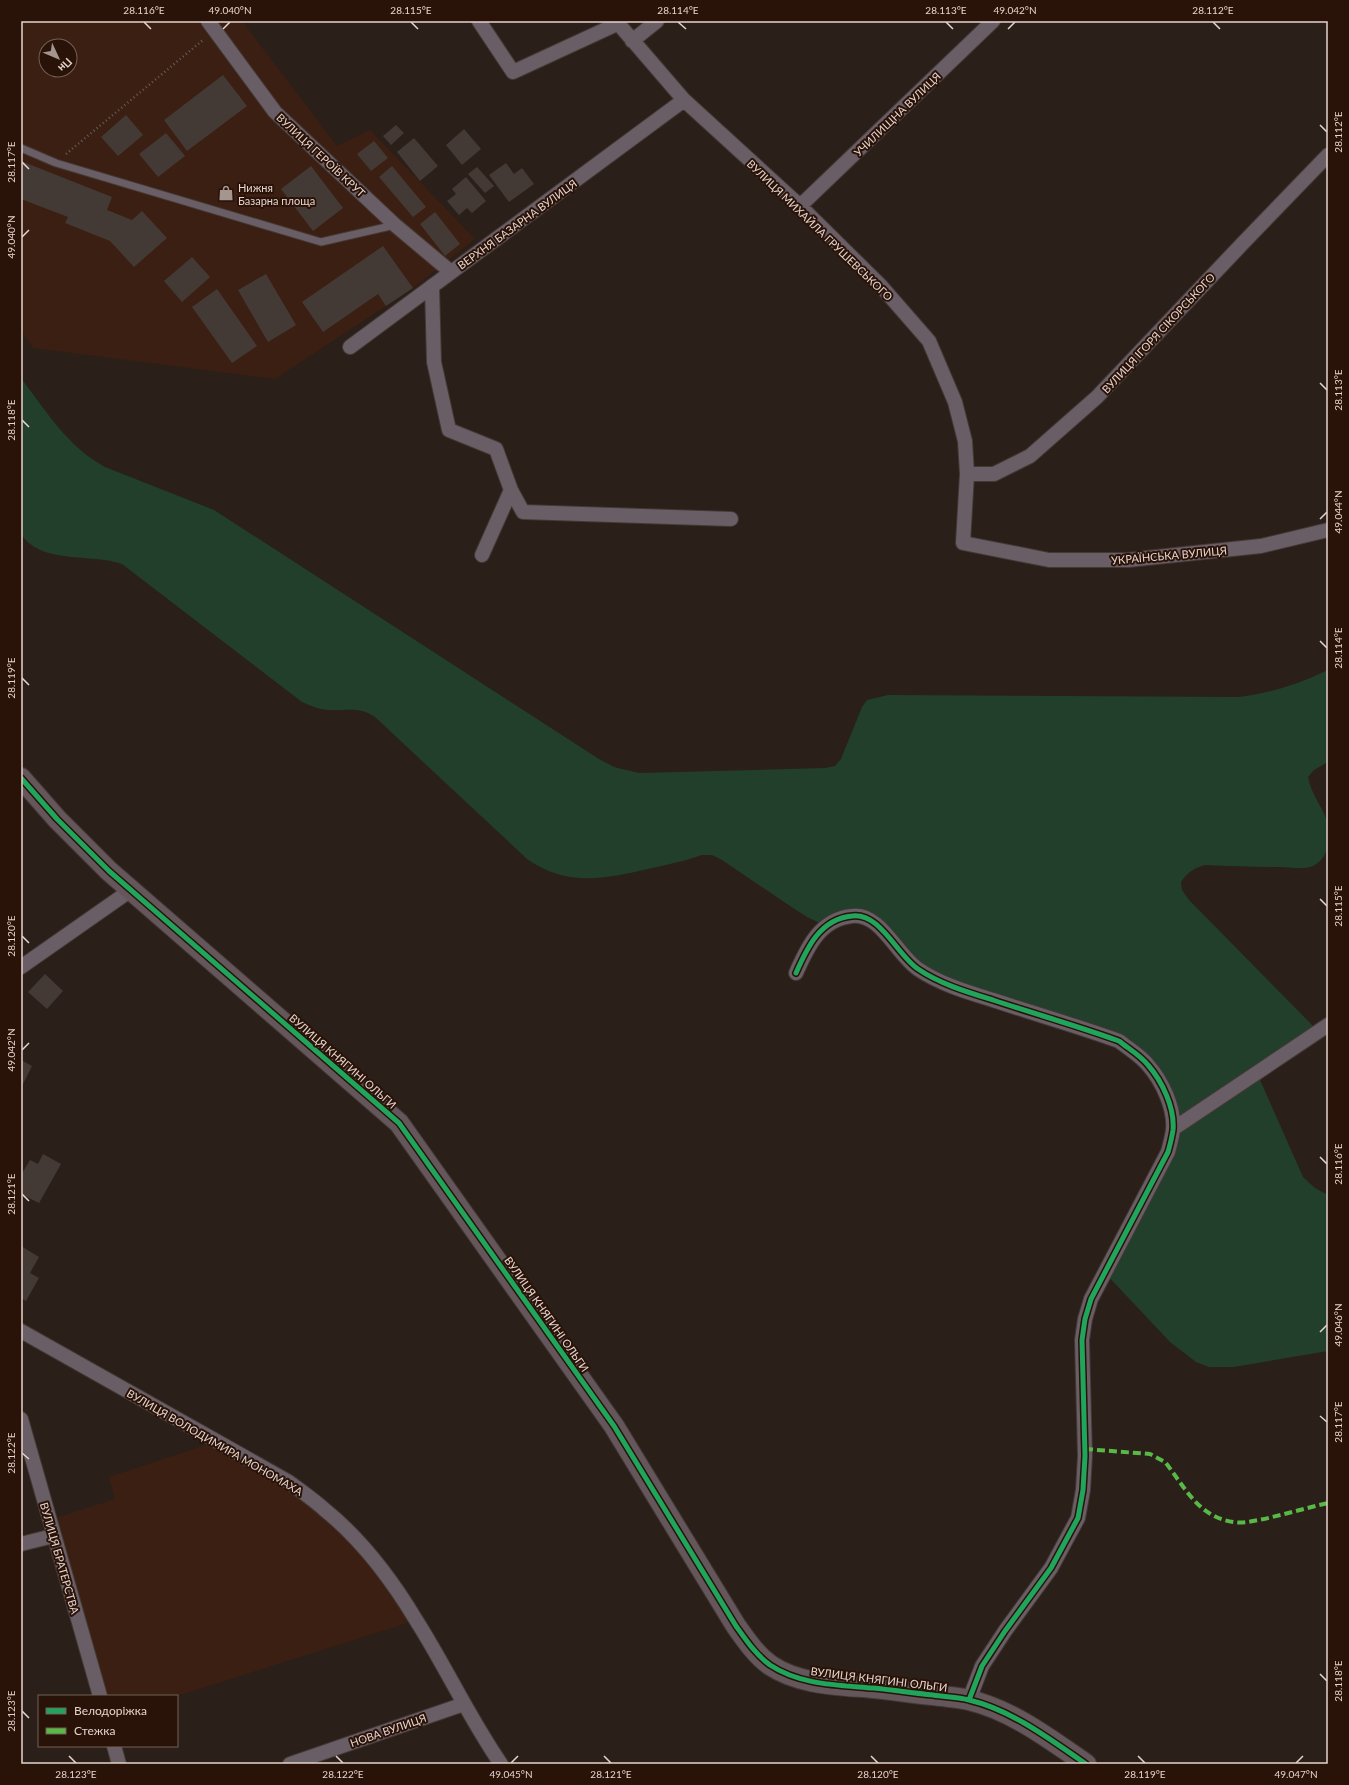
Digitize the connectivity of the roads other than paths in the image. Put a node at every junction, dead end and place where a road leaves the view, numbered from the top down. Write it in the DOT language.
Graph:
graph roads {
  1 [pos="479,21"];
  2 [pos="657,21"];
  3 [pos="993,21"];
  4 [pos="617,23"];
  5 [pos="211,25"];
  6 [pos="632,41"];
  7 [pos="684,100"];
  8 [pos="21,148"];
  9 [pos="1328,155"];
  10 [pos="800,206"];
  11 [pos="395,225"];
  12 [pos="451,272"];
  13 [pos="432,286"];
  14 [pos="350,347"];
  15 [pos="967,474"];
  16 [pos="511,490"];
  17 [pos="731,519"];
  18 [pos="1328,530"];
  19 [pos="962,543"];
  20 [pos="482,555"];
  21 [pos="21,778"];
  22 [pos="131,890"];
  23 [pos="21,967"];
  24 [pos="796,973"];
  25 [pos="1328,1025"];
  26 [pos="1173,1129"];
  27 [pos="21,1331"];
  28 [pos="21,1419"];
  29 [pos="53,1536"];
  30 [pos="21,1544"];
  31 [pos="100,1695"];
  32 [pos="969,1700"];
  33 [pos="464,1704"];
  34 [pos="114,1747"];
  35 [pos="119,1764"];
  36 [pos="290,1764"];
  37 [pos="501,1764"];
  38 [pos="1086,1764"];
  1 -- 4 [label="street"];
  2 -- 6 [label="street"];
  3 -- 10 [label="street, УЧИЛИЩНА ВУЛИЦЯ"];
  4 -- 6 [label="street, ВУЛИЦЯ МИХАЙЛА ГРУШЕВСЬКОГО"];
  5 -- 11 [label="street, ВУЛИЦЯ ГЕРОЇВ КРУТ"];
  6 -- 7 [label="street, ВУЛИЦЯ МИХАЙЛА ГРУШЕВСЬКОГО"];
  7 -- 10 [label="street, ВУЛИЦЯ МИХАЙЛА ГРУШЕВСЬКОГО"];
  7 -- 12 [label="street, ВЕРХНЯ БАЗАРНА ВУЛИЦЯ"];
  8 -- 11 [label="lane"];
  9 -- 15 [label="street, ВУЛИЦЯ ІГОРЯ СІКОРСЬКОГО"];
  10 -- 15 [label="street, ВУЛИЦЯ МИХАЙЛА ГРУШЕВСЬКОГО"];
  11 -- 12 [label="street, ВУЛИЦЯ ГЕРОЇВ КРУТ"];
  12 -- 13 [label="street, ВЕРХНЯ БАЗАРНА ВУЛИЦЯ"];
  13 -- 14 [label="street, ВЕРХНЯ БАЗАРНА ВУЛИЦЯ"];
  13 -- 16 [label="street"];
  15 -- 19 [label="street, ВУЛИЦЯ МИХАЙЛА ГРУШЕВСЬКОГО"];
  16 -- 17 [label="street"];
  16 -- 20 [label="street"];
  18 -- 19 [label="street, УКРАЇНСЬКА ВУЛИЦЯ"];
  21 -- 22 [label="street, ВУЛИЦЯ КНЯГИНІ ОЛЬГИ"];
  22 -- 23 [label="street"];
  22 -- 32 [label="street, ВУЛИЦЯ КНЯГИНІ ОЛЬГИ"];
  24 -- 26 [label="street"];
  25 -- 26 [label="street"];
  26 -- 32 [label="street"];
  27 -- 33 [label="street, ВУЛИЦЯ ВОЛОДИМИРА МОНОМАХА"];
  28 -- 29 [label="street, ВУЛИЦЯ БРАТЕРСТВА"];
  29 -- 30 [label="street"];
  29 -- 31 [label="street, ВУЛИЦЯ БРАТЕРСТВА"];
  32 -- 38 [label="street, ВУЛИЦЯ КНЯГИНІ ОЛЬГИ"];
  33 -- 36 [label="street, НОВА ВУЛИЦЯ"];
  33 -- 37 [label="street, ВУЛИЦЯ ВОЛОДИМИРА МОНОМАХА"];
  34 -- 35 [label="street"];
}
